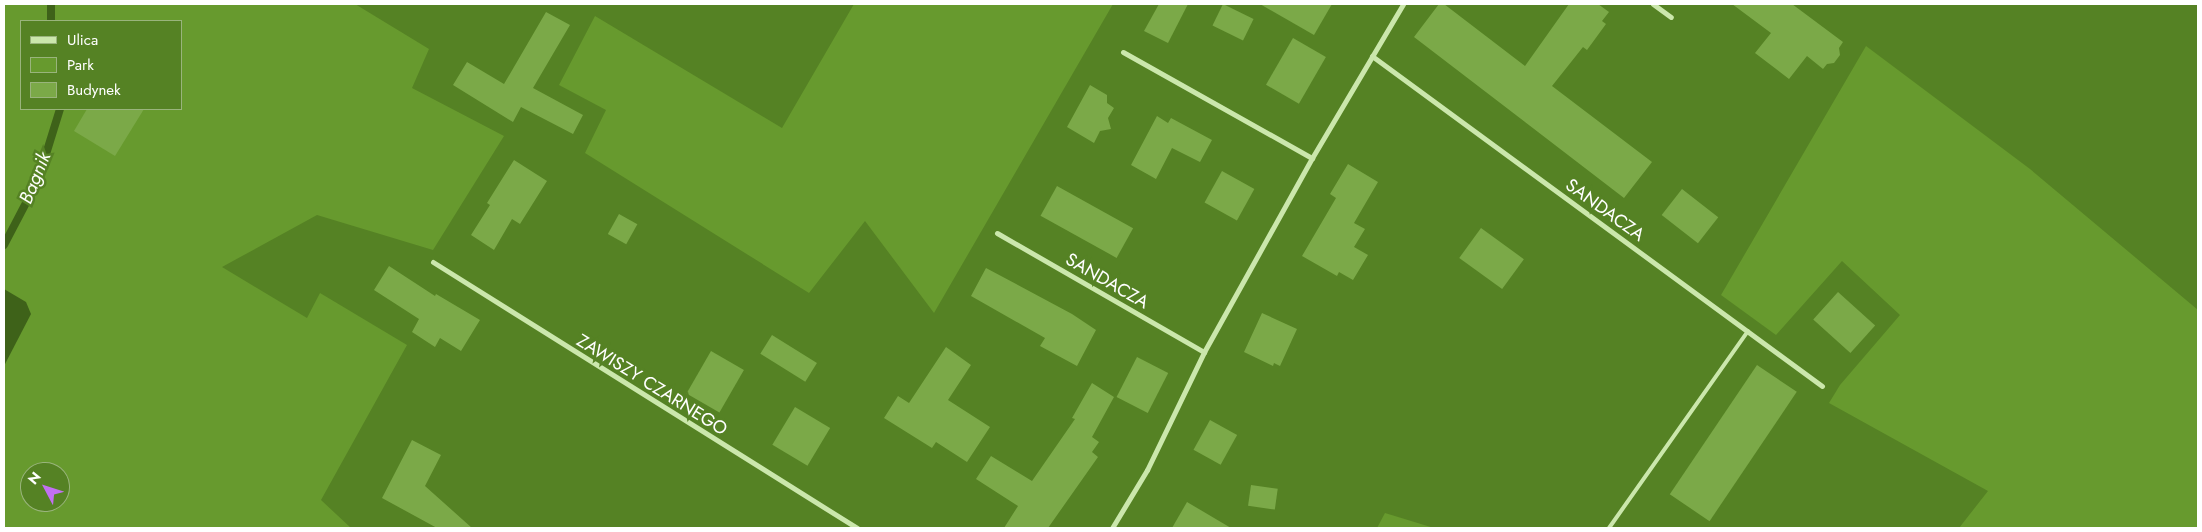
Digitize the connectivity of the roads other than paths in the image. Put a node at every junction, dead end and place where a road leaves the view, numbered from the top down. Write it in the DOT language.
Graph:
graph roads {
  1 [pos="1403,4"];
  2 [pos="1653,4"];
  3 [pos="1671,17"];
  4 [pos="1123,52"];
  5 [pos="1372,56"];
  6 [pos="1312,158"];
  7 [pos="997,233"];
  8 [pos="433,262"];
  9 [pos="1748,331"];
  10 [pos="1204,352"];
  11 [pos="1822,386"];
  12 [pos="857,528"];
  13 [pos="1112,528"];
  14 [pos="1610,528"];
  1 -- 5 [label="street"];
  2 -- 3 [label="street"];
  4 -- 6 [label="street"];
  5 -- 6 [label="street"];
  5 -- 9 [label="street, SANDACZA"];
  6 -- 10 [label="street"];
  7 -- 10 [label="street, SANDACZA"];
  8 -- 12 [label="street, ZAWISZY CZARNEGO"];
  9 -- 11 [label="street, SANDACZA"];
  9 -- 14 [label="lane"];
  10 -- 13 [label="street"];
}
